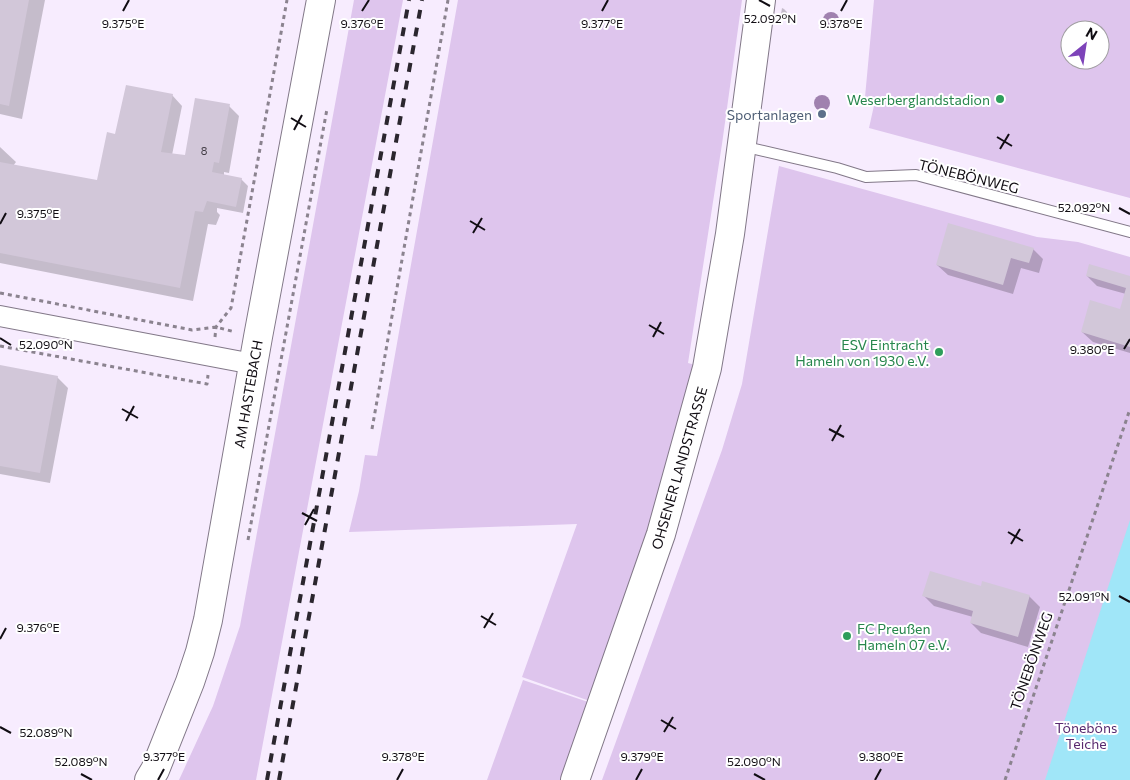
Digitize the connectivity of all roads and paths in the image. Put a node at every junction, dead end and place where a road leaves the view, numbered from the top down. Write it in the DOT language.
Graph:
graph roads {
  1 [pos="287,0"];
  2 [pos="321,0"];
  3 [pos="448,0"];
  4 [pos="761,0"];
  5 [pos="327,108"];
  6 [pos="742,146"];
  7 [pos="1130,232"];
  8 [pos="0,293"];
  9 [pos="0,316"];
  10 [pos="216,327"];
  11 [pos="0,346"];
  12 [pos="212,356"];
  13 [pos="253,364"];
  14 [pos="1130,410"];
  15 [pos="372,429"];
  16 [pos="256,500"];
  17 [pos="149,780"];
  18 [pos="575,780"];
  19 [pos="1005,780"];
  1 -- 10 [label="path"];
  2 -- 13 [label="main road, AM HASTEBACH"];
  3 -- 15 [label="path"];
  4 -- 6 [label="main road, OHSENER LANDSTRASSE"];
  5 -- 16 [label="path"];
  6 -- 7 [label="lane, TÖNEBÖNWEG"];
  6 -- 18 [label="main road, OHSENER LANDSTRASSE"];
  8 -- 10 [label="path"];
  9 -- 12 [label="street"];
  10 -- 12 [label="path"];
  11 -- 12 [label="path"];
  12 -- 13 [label="street"];
  13 -- 17 [label="main road, AM HASTEBACH"];
  14 -- 19 [label="path, TÖNEBÖNWEG"];
}
